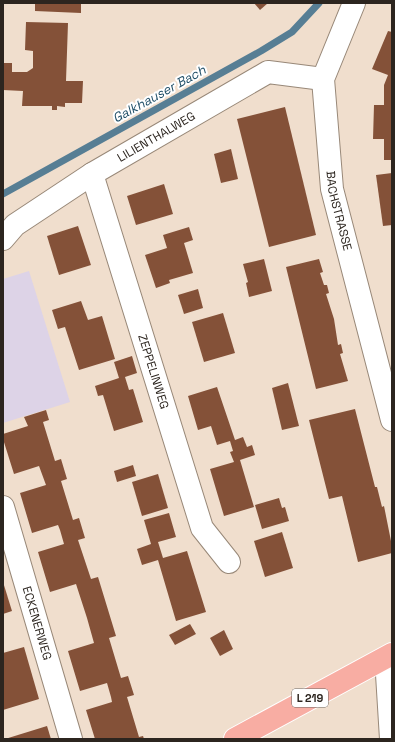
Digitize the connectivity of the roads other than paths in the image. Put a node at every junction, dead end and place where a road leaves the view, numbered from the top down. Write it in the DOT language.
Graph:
graph roads {
  1 [pos="354,3"];
  2 [pos="322,79"];
  3 [pos="92,174"];
  4 [pos="3,239"];
  5 [pos="392,420"];
  6 [pos="3,507"];
  7 [pos="229,562"];
  8 [pos="389,656"];
  9 [pos="71,739"];
  10 [pos="235,739"];
  11 [pos="391,739"];
  1 -- 2 [label="street, BACHSTRASSE"];
  2 -- 3 [label="street, LILIENTHALWEG"];
  2 -- 5 [label="street, BACHSTRASSE"];
  3 -- 4 [label="street, LILIENTHALWEG"];
  3 -- 7 [label="street, ZEPPELINWEG"];
  6 -- 9 [label="street, ECKENERWEG"];
  8 -- 10 [label="main road, L 219"];
  8 -- 11 [label="street"];
}
